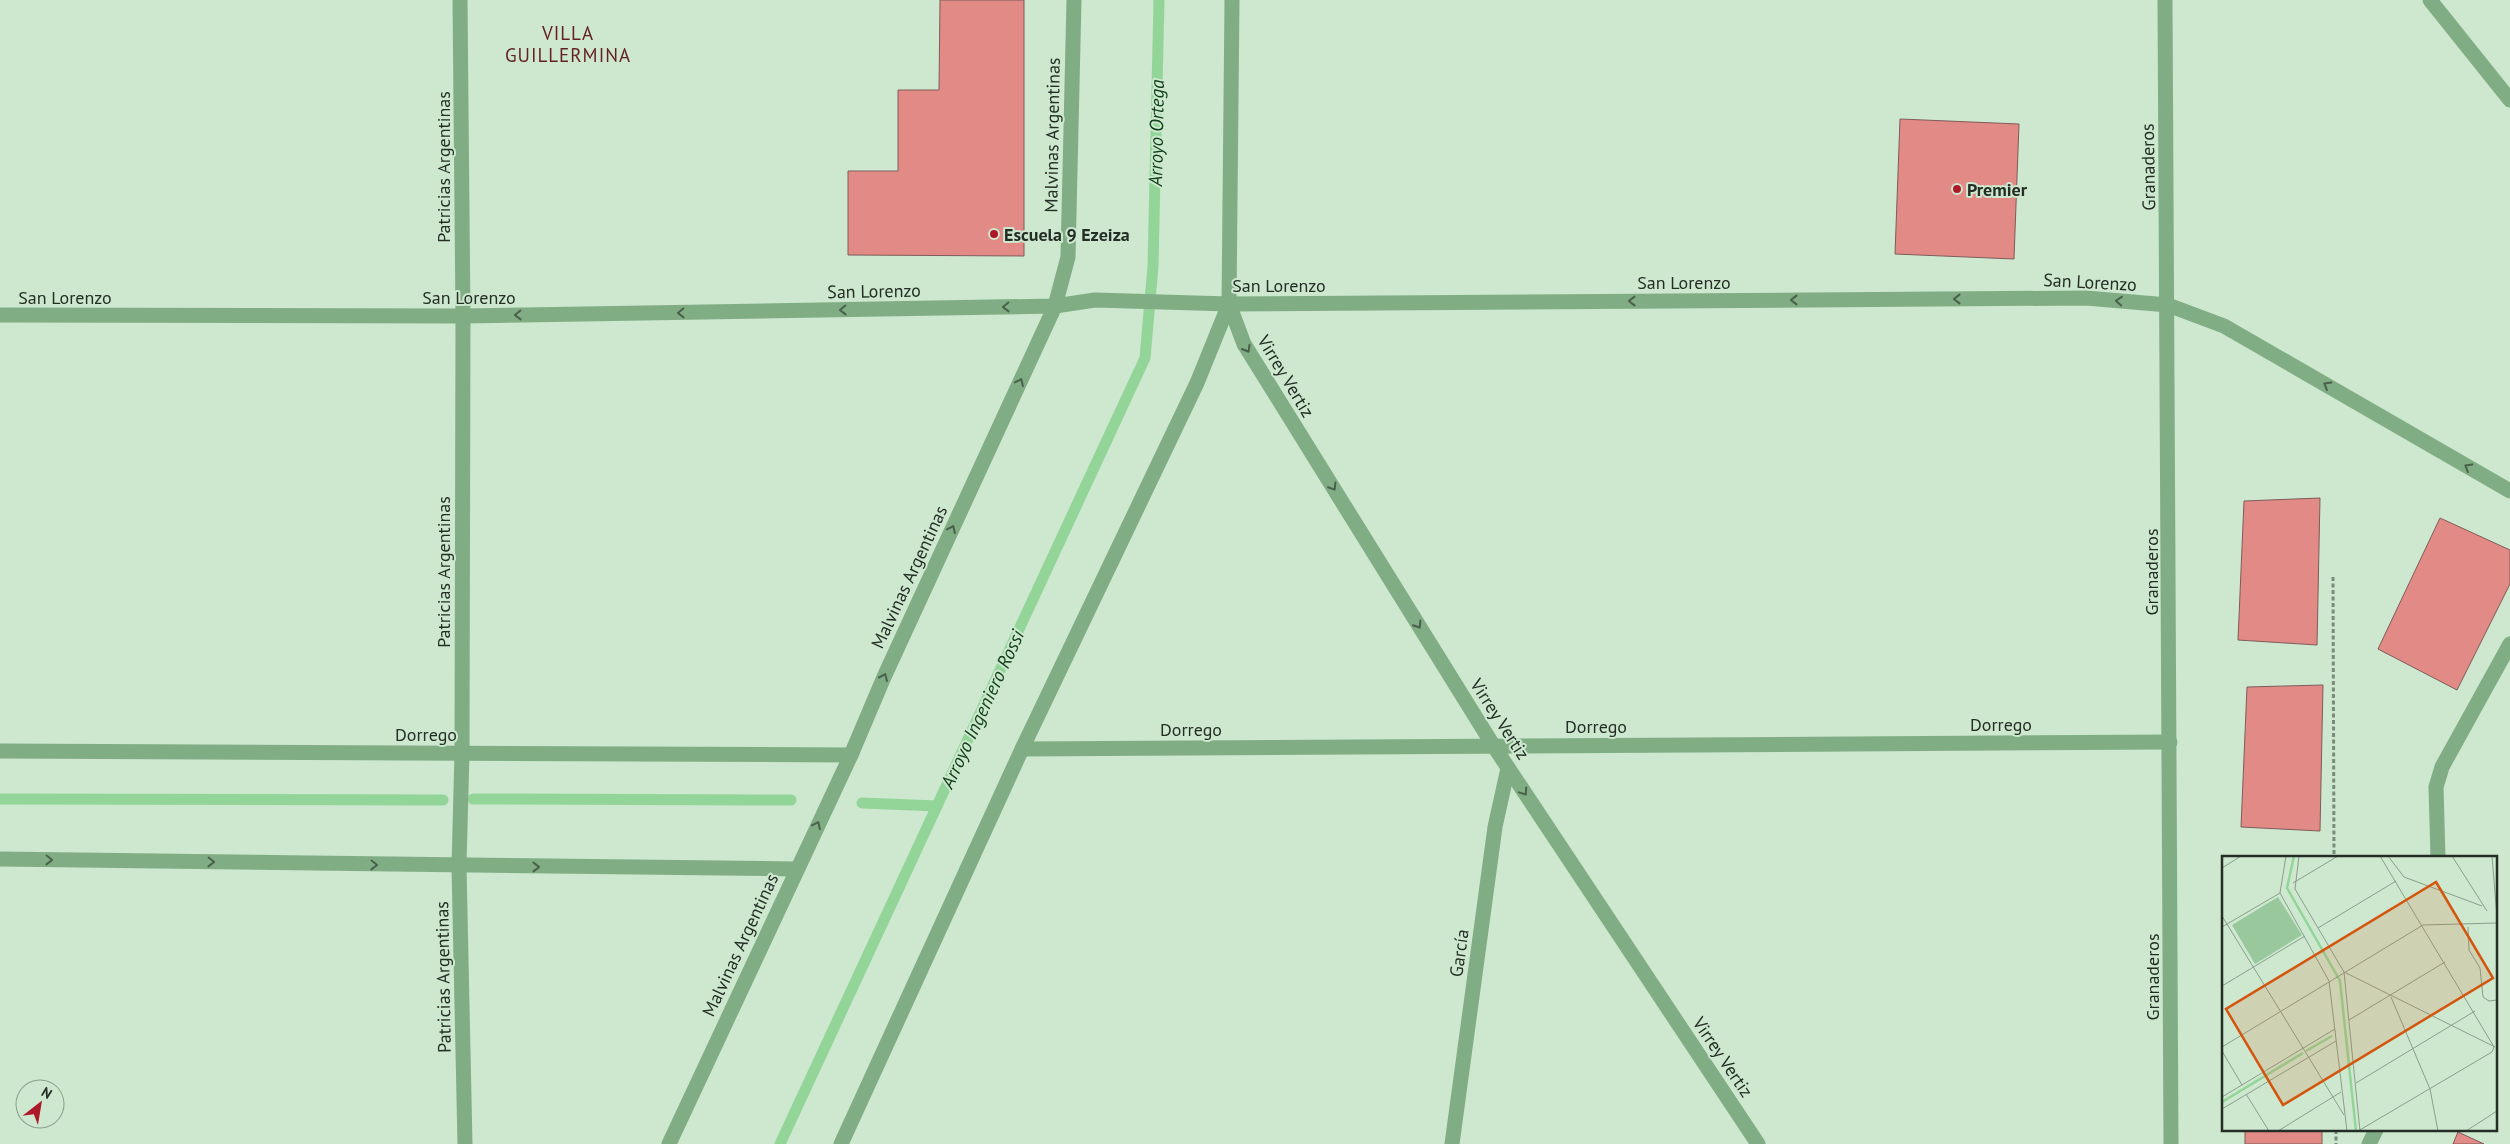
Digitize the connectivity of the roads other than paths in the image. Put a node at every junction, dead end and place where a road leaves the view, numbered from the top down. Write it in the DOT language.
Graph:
graph roads {
  1 [pos="460,0"];
  2 [pos="1074,0"];
  3 [pos="1232,0"];
  4 [pos="2165,0"];
  5 [pos="2430,0"];
  6 [pos="2510,100"];
  7 [pos="1229,304"];
  8 [pos="2168,305"];
  9 [pos="1054,306"];
  10 [pos="0,315"];
  11 [pos="463,316"];
  12 [pos="2510,491"];
  13 [pos="2510,644"];
  14 [pos="2170,742"];
  15 [pos="1493,746"];
  16 [pos="1022,749"];
  17 [pos="0,751"];
  18 [pos="462,752"];
  19 [pos="851,755"];
  20 [pos="1508,768"];
  21 [pos="2438,856"];
  22 [pos="0,860"];
  23 [pos="459,866"];
  24 [pos="796,869"];
  25 [pos="2375,1132"];
  26 [pos="465,1144"];
  27 [pos="669,1144"];
  28 [pos="841,1144"];
  29 [pos="1452,1144"];
  30 [pos="1758,1144"];
  31 [pos="2171,1144"];
  32 [pos="2369,1144"];
  1 -- 11 [label="street, Patricias Argentinas"];
  2 -- 9 [label="street, Malvinas Argentinas"];
  3 -- 7 [label="street"];
  4 -- 8 [label="street, Granaderos"];
  5 -- 6 [label="street"];
  8 -- 7 [label="street, San Lorenzo, one-way"];
  7 -- 9 [label="street, San Lorenzo"];
  7 -- 15 [label="street, Virrey Vertiz, one-way"];
  7 -- 16 [label="street"];
  12 -- 8 [label="street, San Lorenzo, one-way"];
  8 -- 14 [label="street, Granaderos"];
  9 -- 11 [label="street, San Lorenzo, one-way"];
  19 -- 9 [label="street, Malvinas Argentinas, one-way"];
  10 -- 11 [label="street, San Lorenzo"];
  11 -- 18 [label="street, Patricias Argentinas"];
  13 -- 21 [label="street"];
  14 -- 15 [label="street, Dorrego"];
  14 -- 31 [label="street, Granaderos"];
  15 -- 16 [label="street, Dorrego"];
  15 -- 20 [label="street, Virrey Vertiz"];
  16 -- 28 [label="street"];
  17 -- 18 [label="street, Dorrego"];
  18 -- 19 [label="street, Dorrego"];
  18 -- 23 [label="street, Patricias Argentinas"];
  24 -- 19 [label="street, Malvinas Argentinas, one-way"];
  20 -- 29 [label="street, García"];
  20 -- 30 [label="street, Virrey Vertiz, one-way"];
  22 -- 23 [label="street, one-way"];
  23 -- 24 [label="street, one-way"];
  23 -- 26 [label="street, Patricias Argentinas"];
  24 -- 27 [label="street, Malvinas Argentinas"];
  25 -- 32 [label="street"];
}
